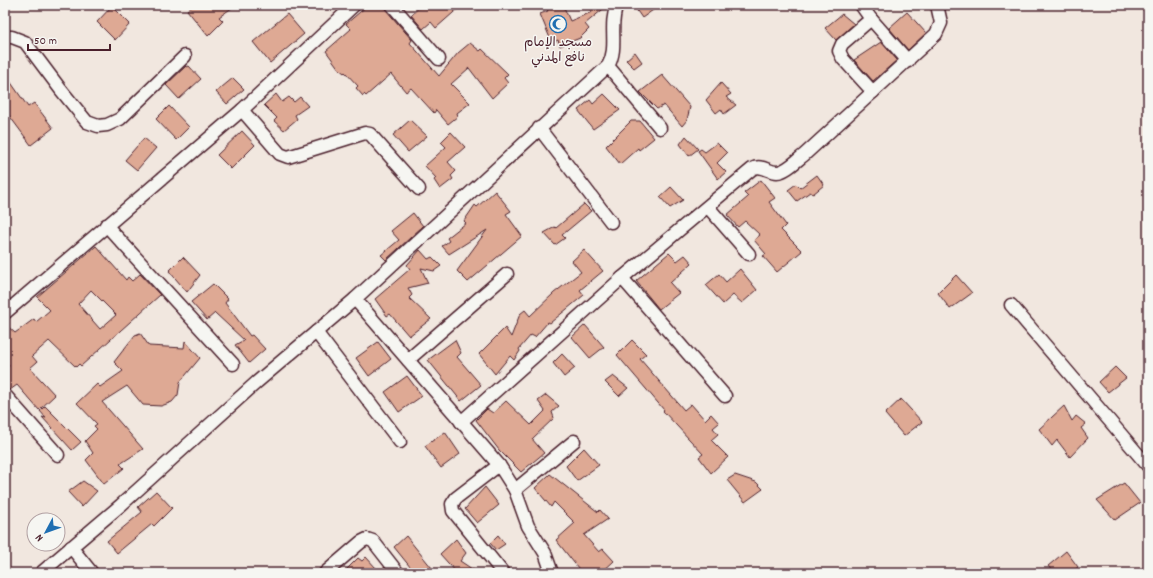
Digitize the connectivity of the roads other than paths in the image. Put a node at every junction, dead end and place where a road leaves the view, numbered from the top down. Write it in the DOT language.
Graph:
graph roads {
  1 [pos="354,5"];
  2 [pos="392,5"];
  3 [pos="616,5"];
  4 [pos="861,5"];
  5 [pos="937,5"];
  6 [pos="871,19"];
  7 [pos="5,38"];
  8 [pos="185,56"];
  9 [pos="439,59"];
  10 [pos="908,61"];
  11 [pos="608,66"];
  12 [pos="873,92"];
  13 [pos="242,110"];
  14 [pos="539,128"];
  15 [pos="660,128"];
  16 [pos="419,189"];
  17 [pos="708,207"];
  18 [pos="611,222"];
  19 [pos="106,225"];
  20 [pos="749,254"];
  21 [pos="507,274"];
  22 [pos="622,278"];
  23 [pos="355,299"];
  24 [pos="1011,305"];
  25 [pos="5,313"];
  26 [pos="316,332"];
  27 [pos="408,360"];
  28 [pos="233,364"];
  29 [pos="5,395"];
  30 [pos="724,396"];
  31 [pos="461,422"];
  32 [pos="574,441"];
  33 [pos="400,442"];
  34 [pos="58,455"];
  35 [pos="499,465"];
  36 [pos="1148,466"];
  37 [pos="514,490"];
  38 [pos="71,547"];
  39 [pos="41,573"];
  40 [pos="92,573"];
  41 [pos="325,573"];
  42 [pos="398,573"];
  43 [pos="503,573"];
  44 [pos="552,573"];
  1 -- 13 [label="street"];
  2 -- 9 [label="street"];
  3 -- 11 [label="street"];
  4 -- 6 [label="street"];
  5 -- 10 [label="street"];
  6 -- 10 [label="street"];
  6 -- 12 [label="street"];
  7 -- 8 [label="street"];
  10 -- 12 [label="street"];
  11 -- 14 [label="street"];
  11 -- 15 [label="street"];
  12 -- 17 [label="street"];
  13 -- 16 [label="street"];
  13 -- 19 [label="street"];
  14 -- 18 [label="street"];
  14 -- 23 [label="street"];
  17 -- 20 [label="street"];
  17 -- 22 [label="street"];
  19 -- 25 [label="street"];
  19 -- 28 [label="street"];
  21 -- 27 [label="street"];
  22 -- 30 [label="street"];
  22 -- 31 [label="street"];
  23 -- 26 [label="street"];
  23 -- 27 [label="street"];
  24 -- 36 [label="street"];
  26 -- 33 [label="street"];
  26 -- 38 [label="street"];
  27 -- 31 [label="street"];
  29 -- 34 [label="street"];
  31 -- 35 [label="street"];
  32 -- 37 [label="street"];
  35 -- 37 [label="street"];
  35 -- 43 [label="street"];
  37 -- 44 [label="street"];
  38 -- 39 [label="street"];
  38 -- 40 [label="street"];
  41 -- 42 [label="street"];
}
